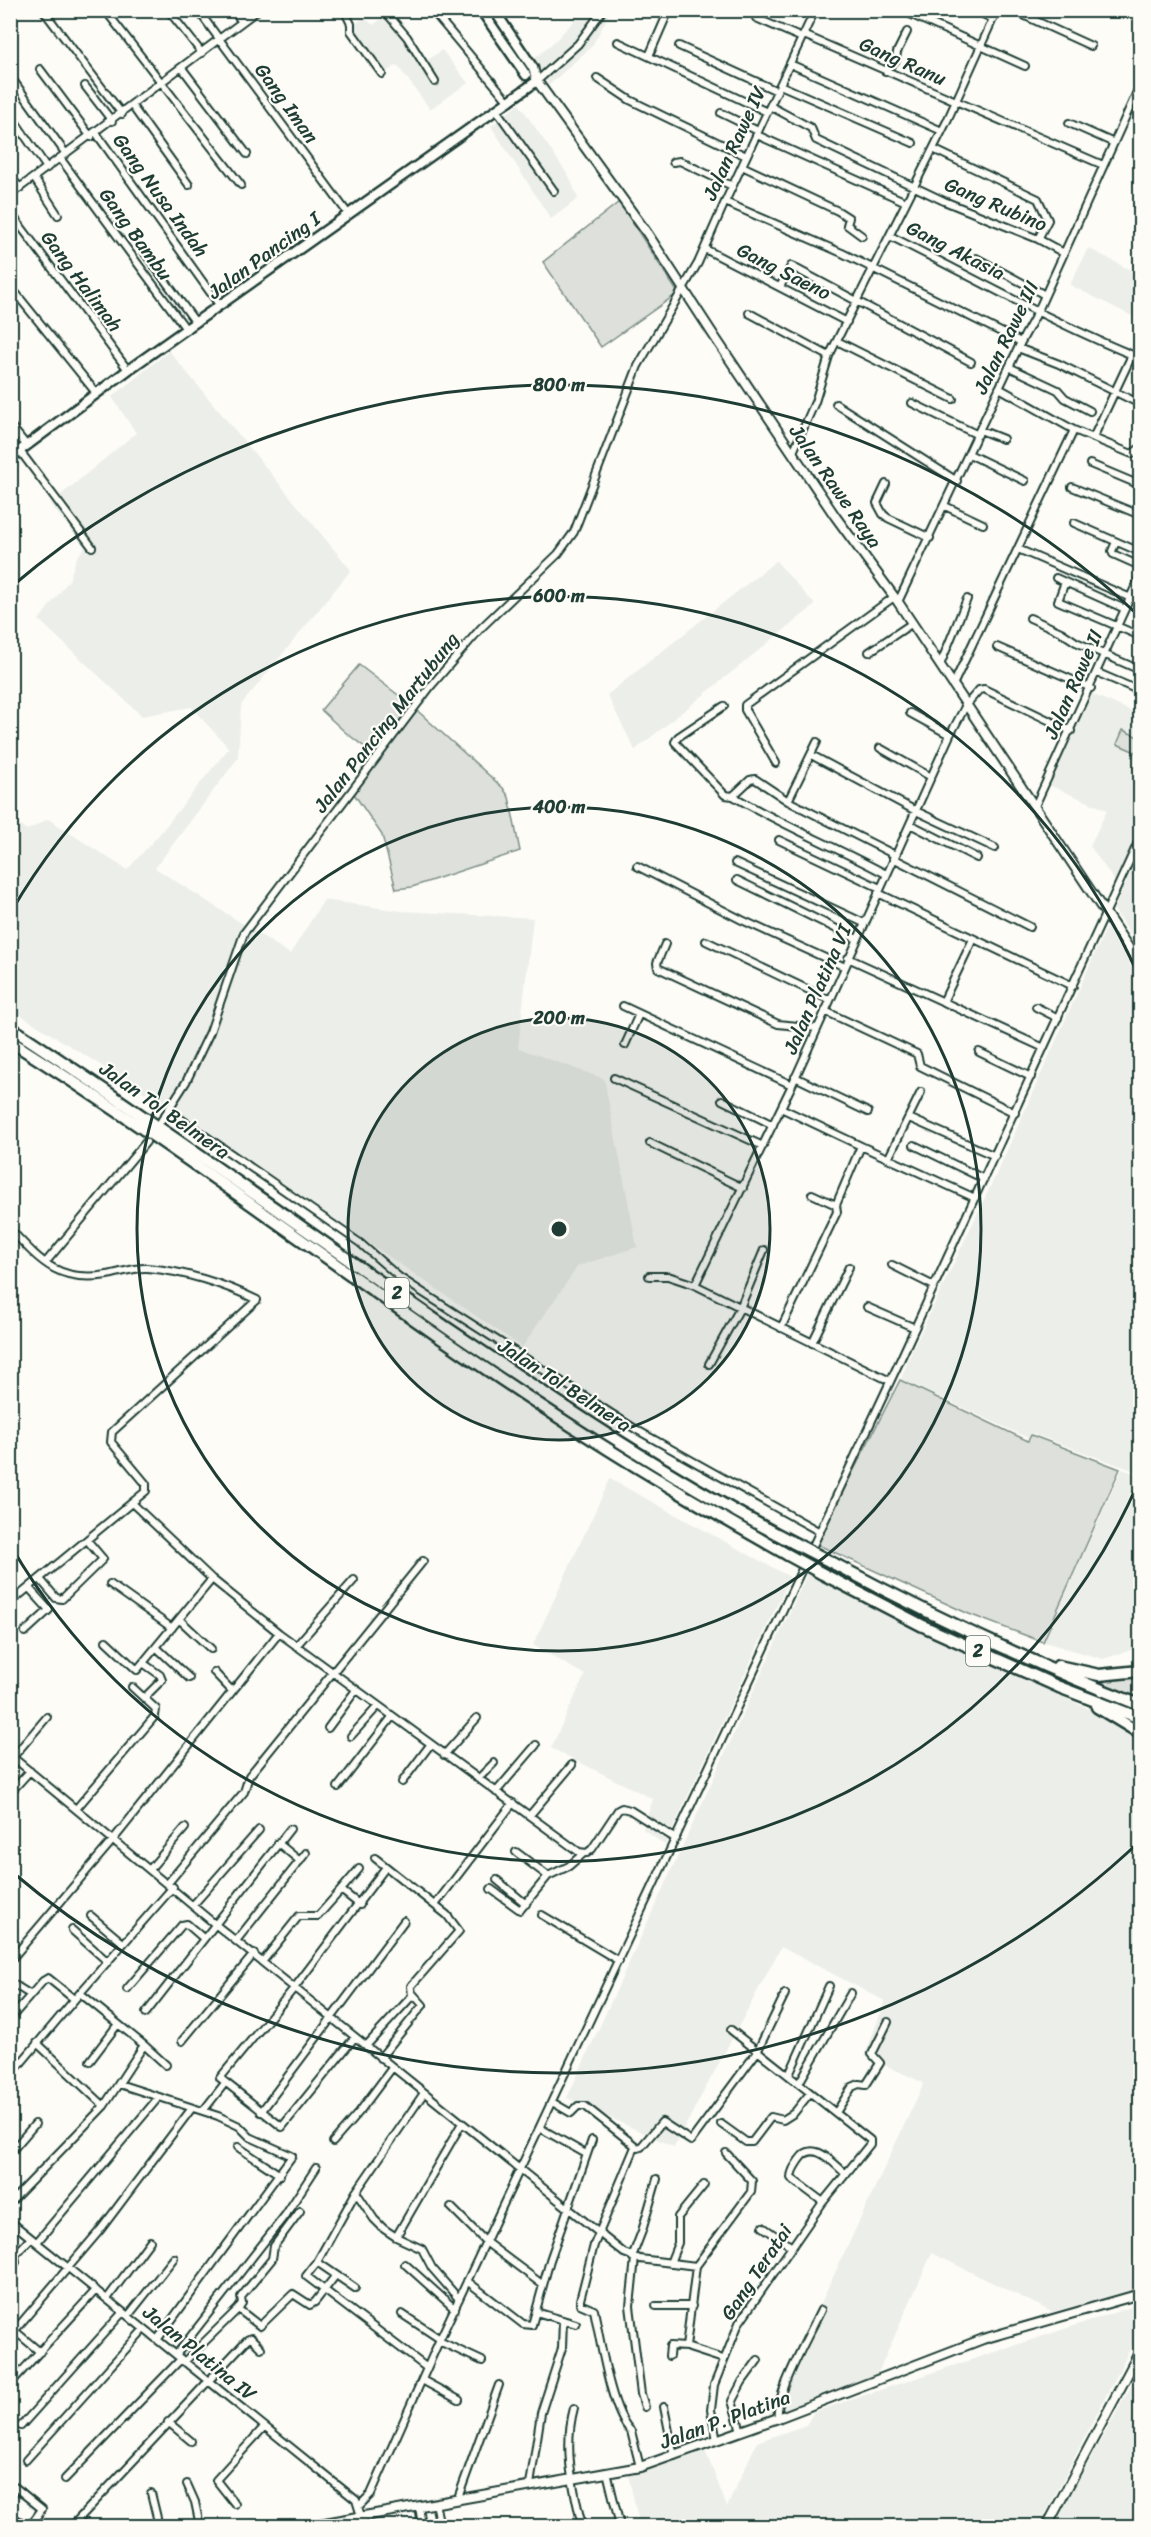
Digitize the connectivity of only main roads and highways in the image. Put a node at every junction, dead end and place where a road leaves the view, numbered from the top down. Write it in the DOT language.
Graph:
graph roads {
  1 [pos="481,10"];
  2 [pos="494,10"];
  3 [pos="533,68"];
  4 [pos="526,75"];
  5 [pos="537,81"];
  6 [pos="10,458"];
  7 [pos="10,1027"];
  8 [pos="10,1041"];
  9 [pos="1018,1653"];
  10 [pos="1140,1671"];
  11 [pos="1059,1687"];
  12 [pos="1140,1705"];
  13 [pos="1140,1718"];
  14 [pos="1140,1733"];
  1 -- 4 [label="main road"];
  2 -- 3 [label="main road"];
  5 -- 6 [label="main road, Jalan Pancing I"];
  7 -- 9 [label="highway, Jalan Tol Belmera / 2, bridge"];
  8 -- 11 [label="highway, Jalan Tol Belmera / 2, bridge"];
  9 -- 10 [label="highway"];
  9 -- 12 [label="highway, Jalan Tol Belmera / 2"];
  11 -- 13 [label="highway, Jalan Tol Belmera / 2"];
  11 -- 14 [label="highway"];
}
